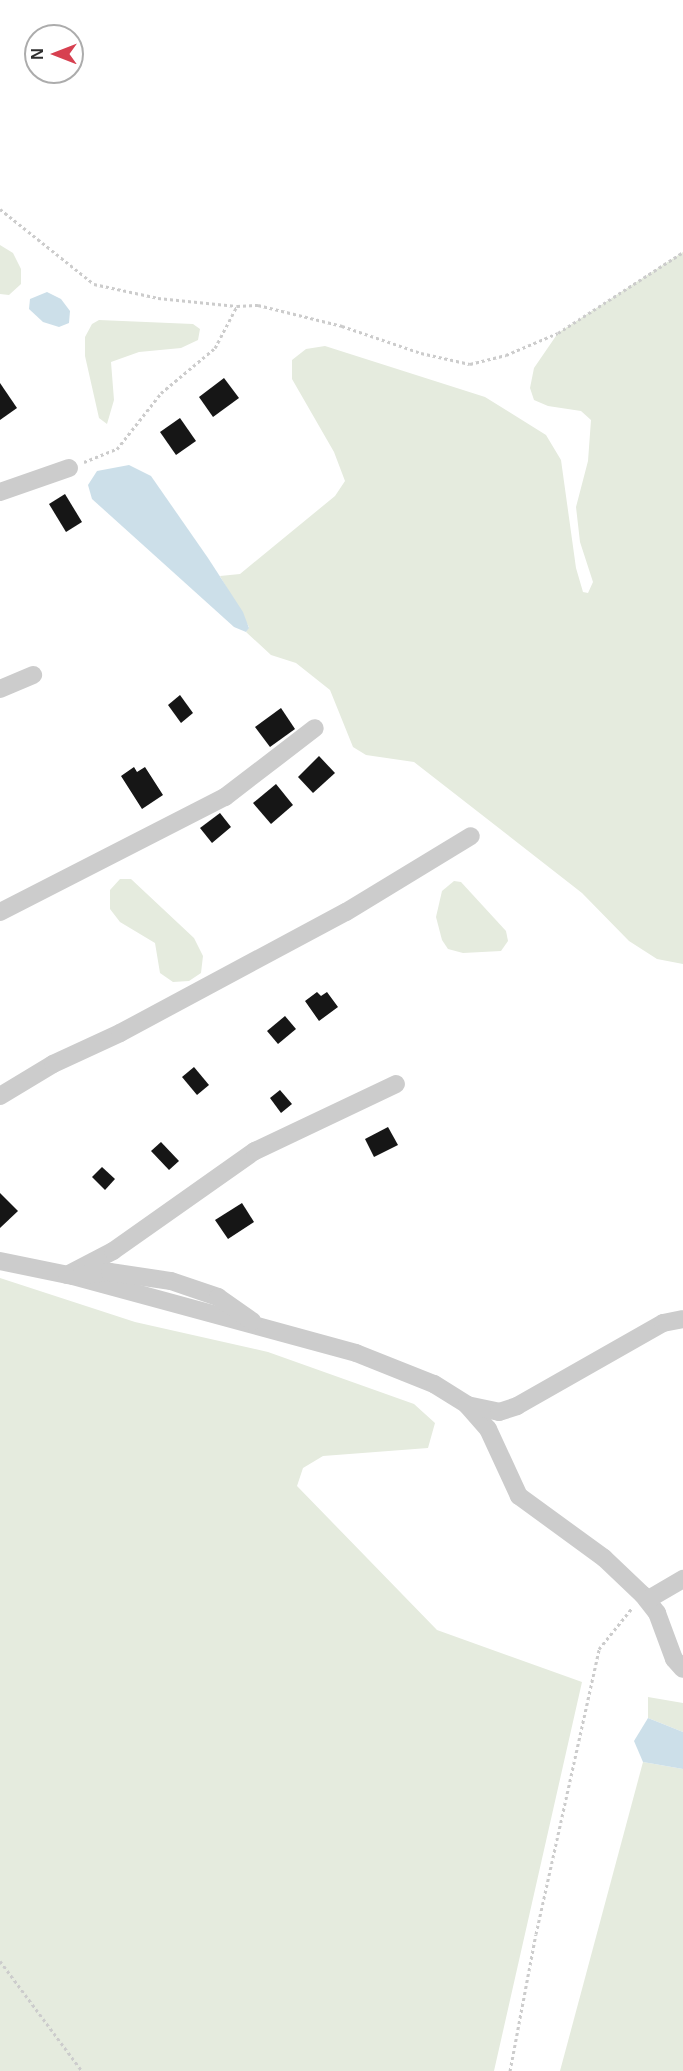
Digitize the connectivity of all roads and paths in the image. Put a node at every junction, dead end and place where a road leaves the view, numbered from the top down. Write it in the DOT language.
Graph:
graph roads {
  1 [pos="0,209"];
  2 [pos="683,252"];
  3 [pos="237,306"];
  4 [pos="69,468"];
  5 [pos="0,492"];
  6 [pos="33,675"];
  7 [pos="0,689"];
  8 [pos="315,728"];
  9 [pos="471,836"];
  10 [pos="0,912"];
  11 [pos="396,1084"];
  12 [pos="0,1096"];
  13 [pos="0,1261"];
  14 [pos="70,1275"];
  15 [pos="683,1319"];
  16 [pos="467,1405"];
  17 [pos="683,1579"];
  18 [pos="645,1598"];
  19 [pos="683,1669"];
  20 [pos="0,1961"];
  21 [pos="82,2071"];
  22 [pos="510,2071"];
  1 -- 3 [label="path"];
  2 -- 3 [label="path"];
  3 -- 4 [label="path"];
  4 -- 5 [label="street"];
  6 -- 7 [label="street"];
  8 -- 10 [label="street"];
  9 -- 12 [label="street"];
  11 -- 14 [label="street"];
  13 -- 14 [label="street"];
  14 -- 16 [label="street"];
  15 -- 16 [label="street"];
  16 -- 18 [label="street"];
  17 -- 18 [label="street"];
  18 -- 19 [label="street"];
  18 -- 22 [label="path"];
  20 -- 21 [label="path"];
}
